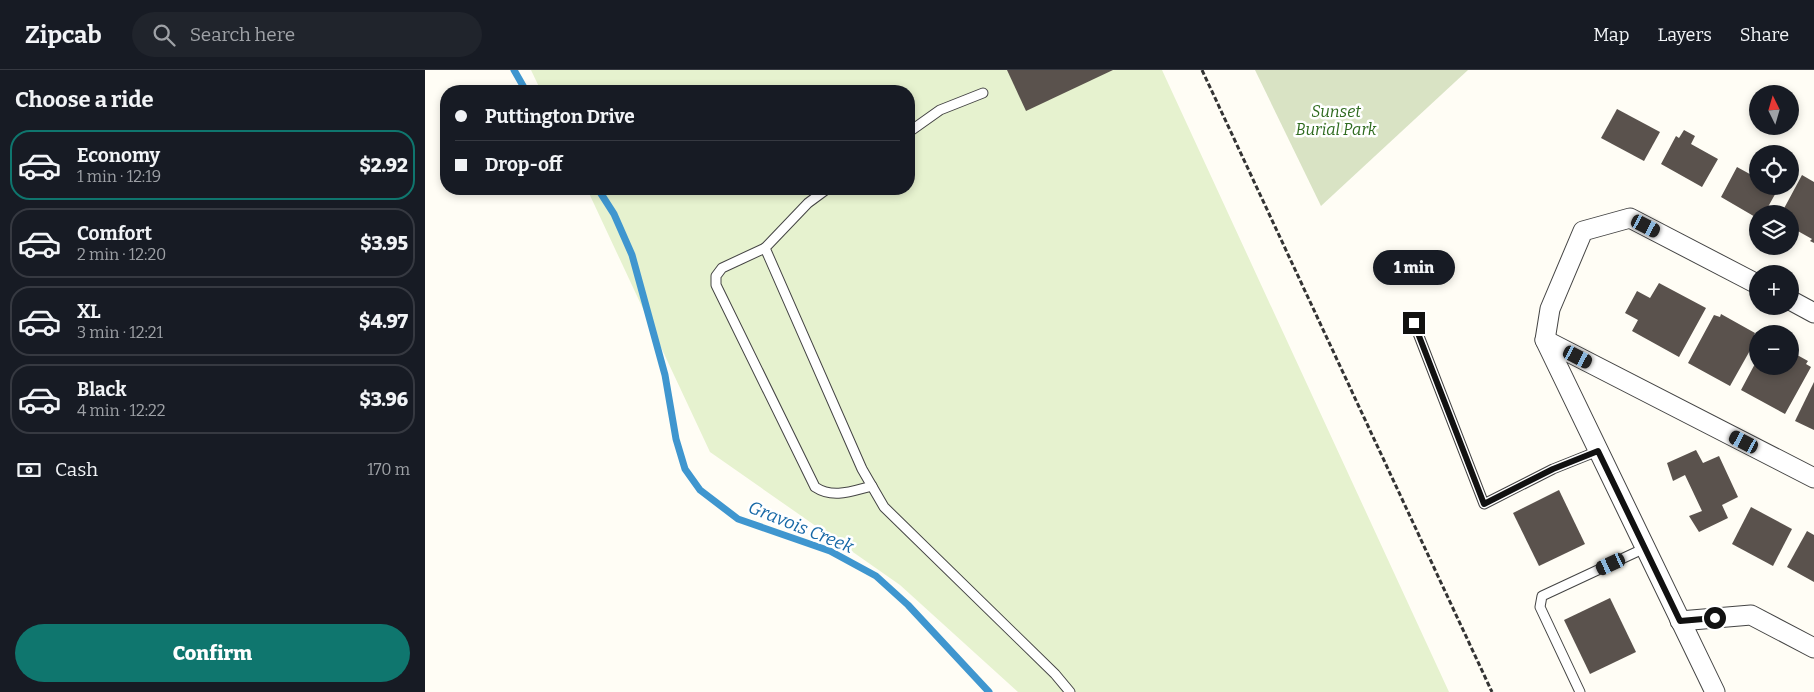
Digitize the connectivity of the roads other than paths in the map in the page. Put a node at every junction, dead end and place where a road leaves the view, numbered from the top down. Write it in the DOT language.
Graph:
graph roads {
  1 [pos="983,94"];
  2 [pos="915,128"];
  3 [pos="819,195"];
  4 [pos="765,248"];
  5 [pos="1749,280"];
  6 [pos="1799,305"];
  7 [pos="1814,313"];
  8 [pos="1414,323"];
  9 [pos="1545,340"];
  10 [pos="1598,451"];
  11 [pos="1814,478"];
  12 [pos="872,486"];
  13 [pos="1645,548"];
  14 [pos="1680,621"];
  15 [pos="1814,648"];
  16 [pos="1070,692"];
  17 [pos="1581,692"];
  18 [pos="1715,692"];
  1 -- 2 [label="lane"];
  3 -- 4 [label="lane"];
  4 -- 12 [label="lane"];
  4 -- 12 [label="lane"];
  5 -- 9 [label="street"];
  6 -- 7 [label="street"];
  8 -- 10 [label="lane"];
  9 -- 10 [label="street"];
  9 -- 11 [label="street"];
  10 -- 13 [label="street"];
  12 -- 16 [label="lane"];
  13 -- 14 [label="street"];
  13 -- 17 [label="lane"];
  14 -- 15 [label="street"];
  14 -- 18 [label="street"];
}
